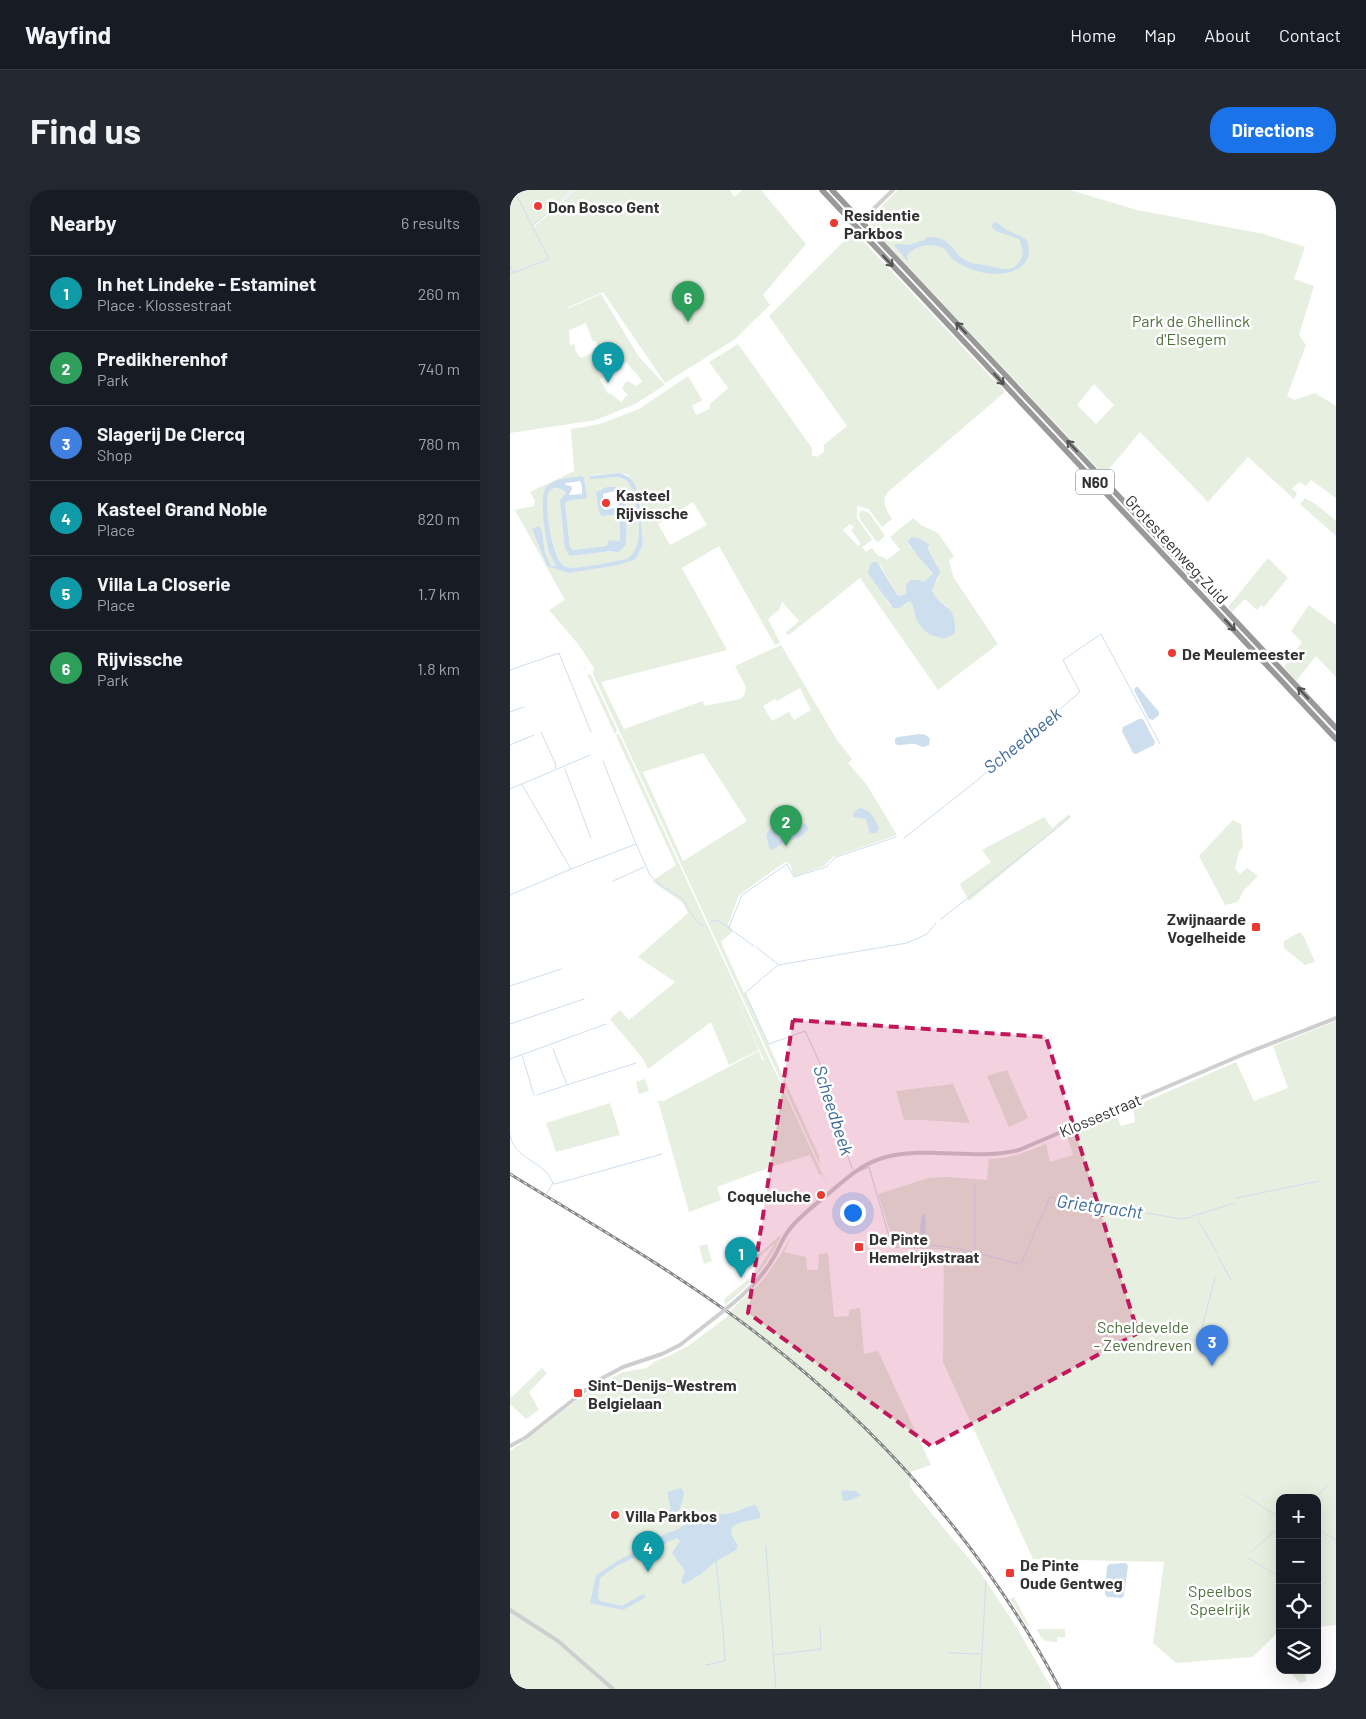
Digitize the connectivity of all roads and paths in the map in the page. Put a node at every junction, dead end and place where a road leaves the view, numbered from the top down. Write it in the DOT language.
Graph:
graph roads {
  1 [pos="822,190"];
  2 [pos="832,190"];
  3 [pos="893,190"];
  4 [pos="861,221"];
  5 [pos="855,225"];
  6 [pos="1336,728"];
  7 [pos="1336,738"];
  8 [pos="1336,1018"];
  9 [pos="510,1446"];
  10 [pos="510,1610"];
  11 [pos="613,1689"];
  1 -- 5 [label="highway, N60"];
  2 -- 4 [label="highway, N60"];
  3 -- 4 [label="street"];
  4 -- 5 [label="street"];
  6 -- 4 [label="highway, Grotesteenweg-Zuid / N60, one-way"];
  5 -- 7 [label="highway, Grotesteenweg-Zuid / N60, one-way"];
  8 -- 9 [label="street, Klossestraat, bridge"];
  10 -- 11 [label="street"];
}
